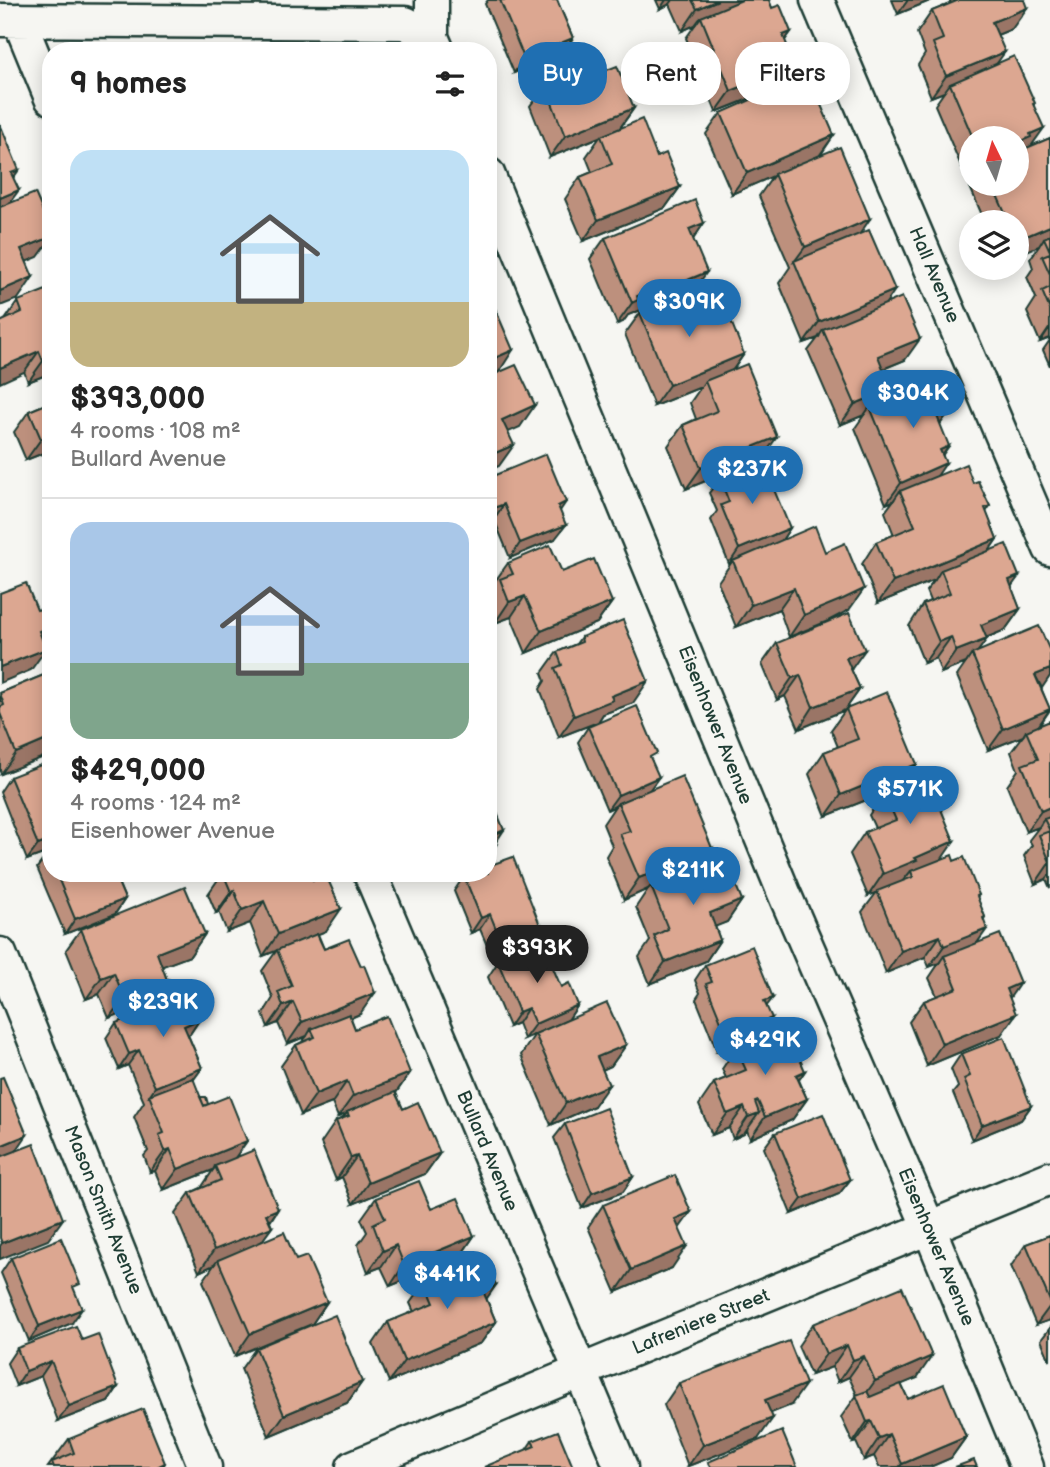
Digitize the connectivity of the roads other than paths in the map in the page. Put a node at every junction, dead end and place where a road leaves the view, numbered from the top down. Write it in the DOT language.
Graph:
graph roads {
  1 [pos="432,0"];
  2 [pos="817,0"];
  3 [pos="10,20"];
  4 [pos="432,42"];
  5 [pos="435,42"];
  6 [pos="42,81"];
  7 [pos="497,196"];
  8 [pos="1050,549"];
  9 [pos="374,882"];
  10 [pos="0,954"];
  11 [pos="1050,1178"];
  12 [pos="929,1228"];
  13 [pos="581,1371"];
  14 [pos="205,1467"];
  15 [pos="353,1467"];
  16 [pos="621,1467"];
  17 [pos="1027,1467"];
  1 -- 5 [label="street"];
  2 -- 8 [label="street, Hall Avenue"];
  3 -- 4 [label="street"];
  3 -- 6 [label="street"];
  7 -- 12 [label="street, Eisenhower Avenue"];
  9 -- 13 [label="street, Bullard Avenue"];
  10 -- 14 [label="street, Mason Smith Avenue"];
  11 -- 12 [label="street, Lafreniere Street"];
  12 -- 13 [label="street, Lafreniere Street"];
  12 -- 17 [label="street, Eisenhower Avenue"];
  13 -- 15 [label="street, Lafreniere Street"];
  13 -- 16 [label="street, Bullard Avenue"];
}
